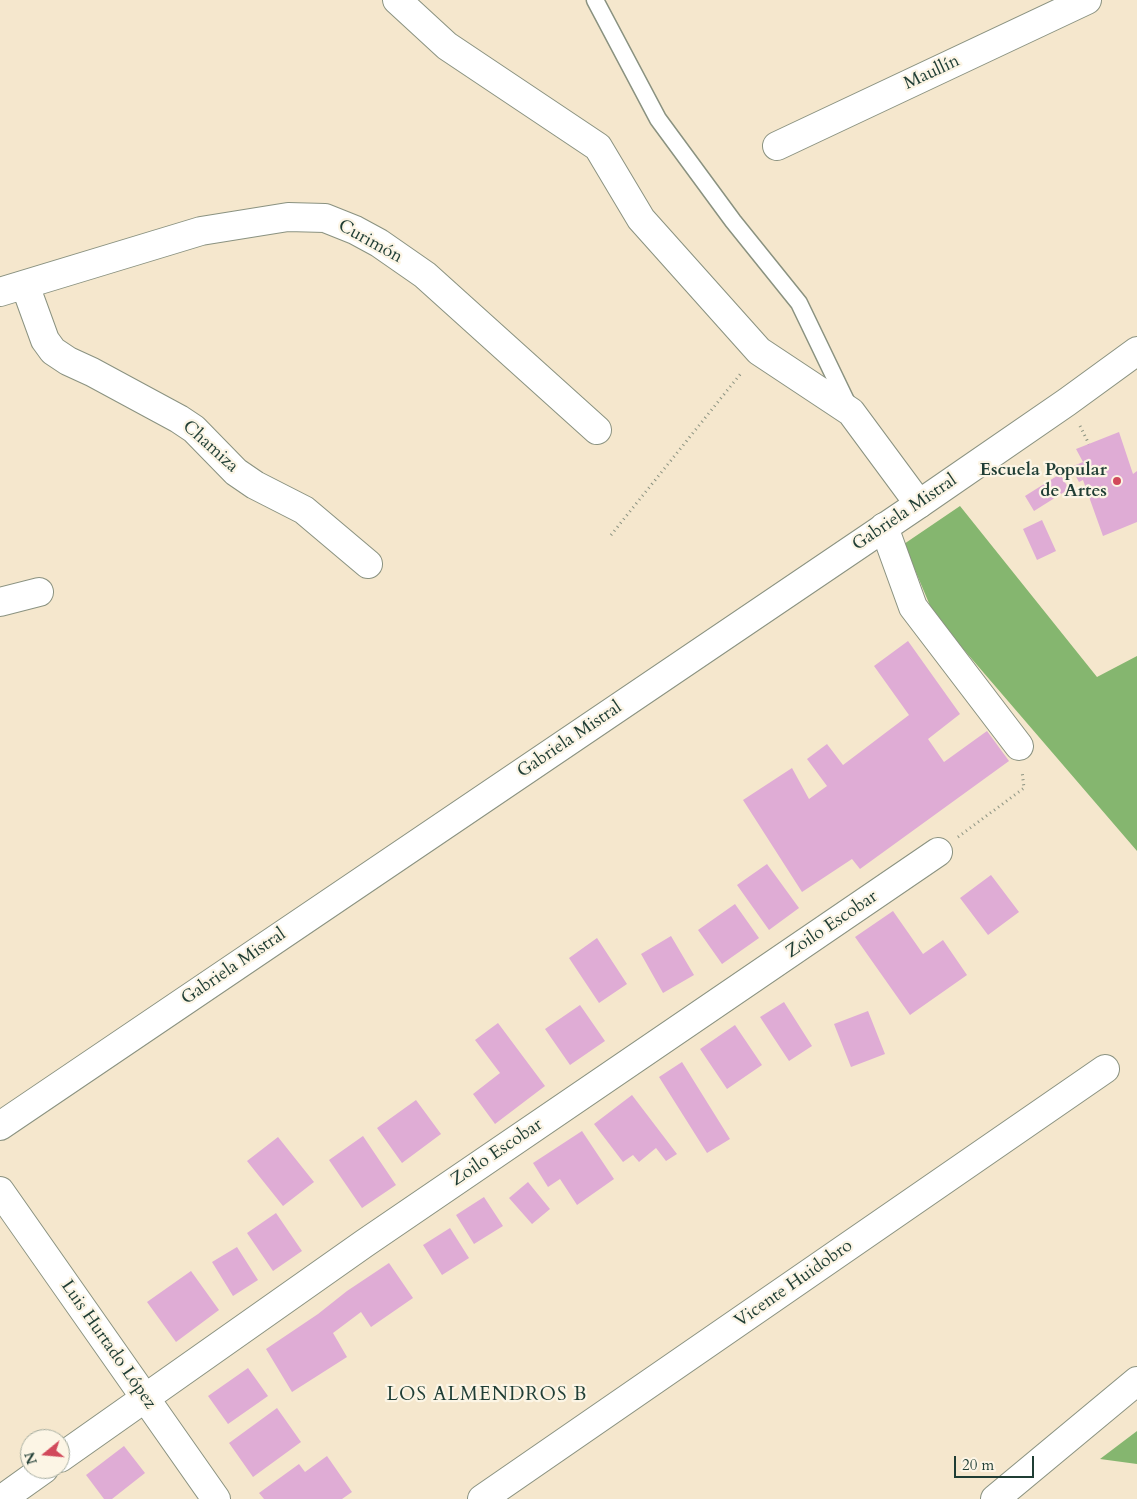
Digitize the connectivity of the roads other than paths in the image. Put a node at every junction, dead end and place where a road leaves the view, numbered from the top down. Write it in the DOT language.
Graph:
graph roads {
  1 [pos="397,0"];
  2 [pos="595,0"];
  3 [pos="1087,0"];
  4 [pos="776,146"];
  5 [pos="13,288"];
  6 [pos="1137,351"];
  7 [pos="851,412"];
  8 [pos="597,430"];
  9 [pos="919,504"];
  10 [pos="884,527"];
  11 [pos="368,564"];
  12 [pos="39,592"];
  13 [pos="0,602"];
  14 [pos="1020,746"];
  15 [pos="938,852"];
  16 [pos="1105,1069"];
  17 [pos="0,1126"];
  18 [pos="0,1191"];
  19 [pos="1137,1381"];
  20 [pos="144,1398"];
  21 [pos="70,1451"];
  22 [pos="30,1479"];
  23 [pos="2,1499"];
  24 [pos="216,1499"];
  25 [pos="482,1499"];
  26 [pos="995,1499"];
  1 -- 7 [label="street"];
  2 -- 7 [label="lane"];
  3 -- 4 [label="street, Maullín"];
  5 -- 8 [label="street, Curimón"];
  5 -- 11 [label="street, Chamiza"];
  6 -- 9 [label="street, Gabriela Mistral"];
  7 -- 9 [label="street"];
  9 -- 10 [label="street, Gabriela Mistral"];
  10 -- 14 [label="street"];
  10 -- 17 [label="street, Gabriela Mistral"];
  12 -- 13 [label="street"];
  15 -- 20 [label="street, Zoilo Escobar"];
  16 -- 25 [label="street, Vicente Huidobro"];
  18 -- 20 [label="street, Luis Hurtado López"];
  19 -- 26 [label="street"];
  20 -- 21 [label="street, Zoilo Escobar"];
  20 -- 24 [label="street, Luis Hurtado López"];
  22 -- 23 [label="street"];
}
